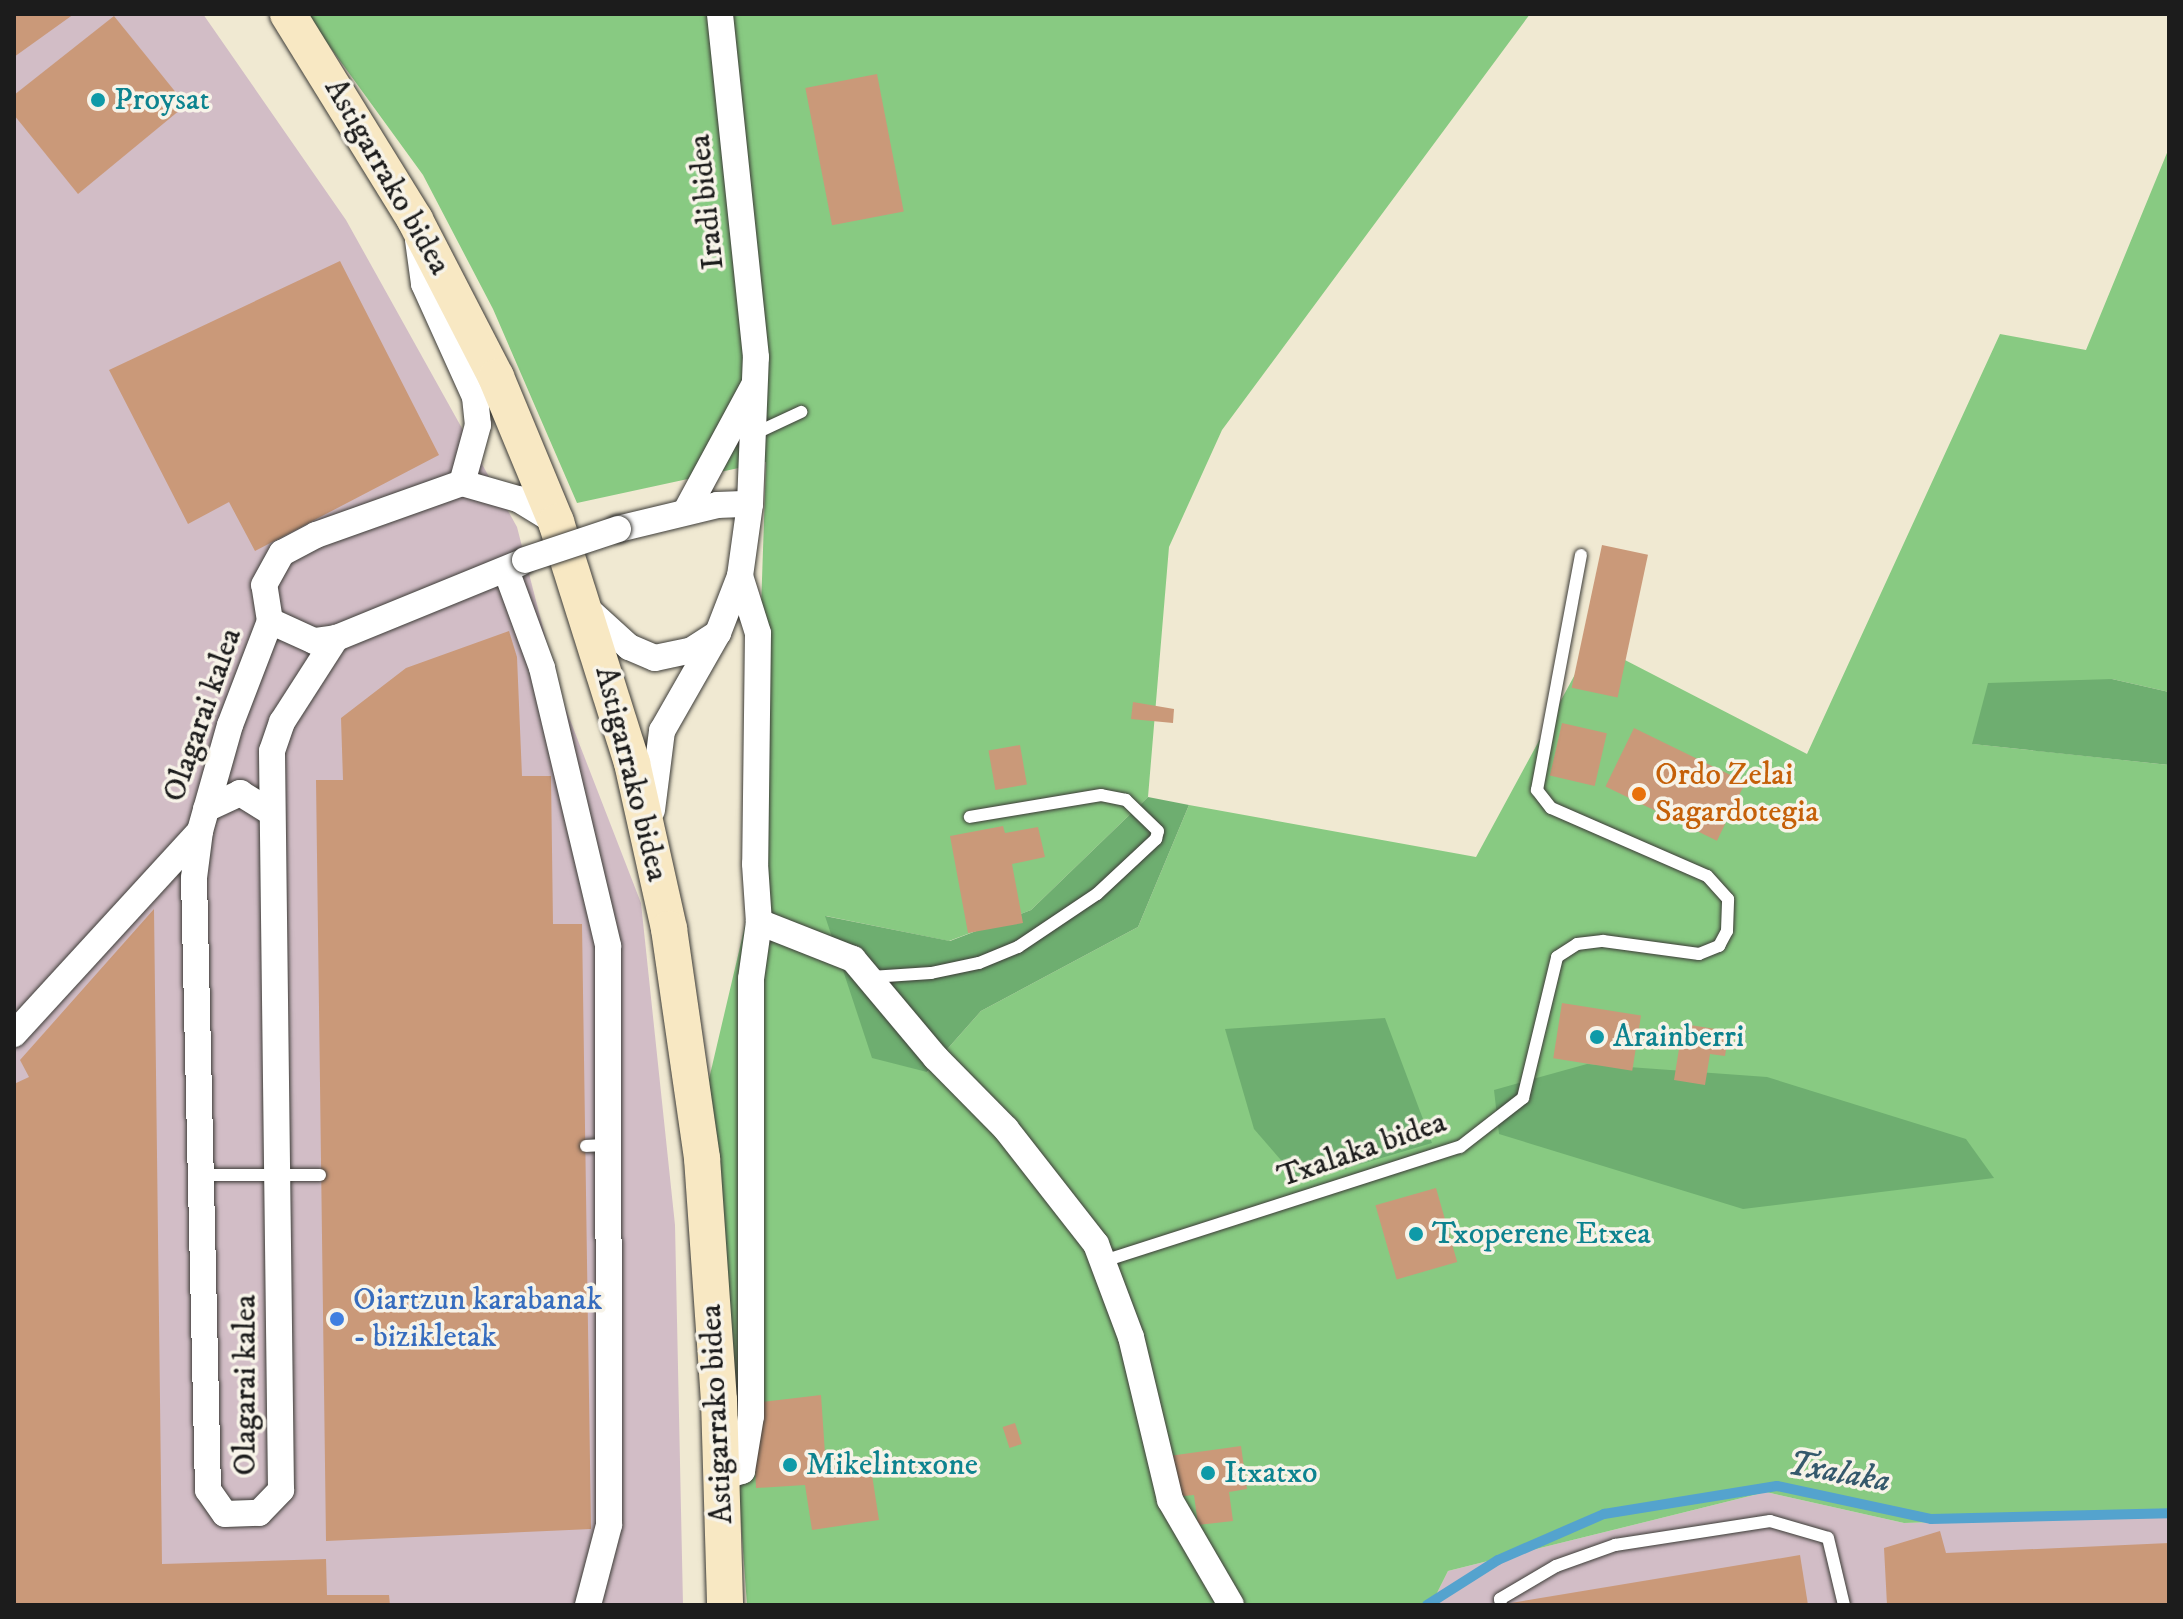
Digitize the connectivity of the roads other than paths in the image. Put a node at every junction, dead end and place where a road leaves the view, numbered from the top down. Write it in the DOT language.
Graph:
graph roads {
  1 [pos="288,14"];
  2 [pos="720,14"];
  3 [pos="415,220"];
  4 [pos="756,383"];
  5 [pos="801,412"];
  6 [pos="756,433"];
  7 [pos="462,483"];
  8 [pos="750,504"];
  9 [pos="686,511"];
  10 [pos="556,522"];
  11 [pos="1581,555"];
  12 [pos="515,565"];
  13 [pos="740,576"];
  14 [pos="584,606"];
  15 [pos="270,621"];
  16 [pos="718,633"];
  17 [pos="336,638"];
  18 [pos="271,812"];
  19 [pos="970,817"];
  20 [pos="203,820"];
  21 [pos="650,838"];
  22 [pos="759,922"];
  23 [pos="871,977"];
  24 [pos="14,1034"];
  25 [pos="202,1175"];
  26 [pos="277,1175"];
  27 [pos="320,1175"];
  28 [pos="1104,1261"];
  29 [pos="722,1477"];
  30 [pos="588,1605"];
  31 [pos="725,1605"];
  32 [pos="1231,1605"];
  33 [pos="1501,1605"];
  34 [pos="1844,1605"];
  1 -- 3 [label="main road, Astigarrako bidea"];
  2 -- 4 [label="street, Iradi bidea"];
  3 -- 7 [label="street"];
  3 -- 10 [label="main road, Astigarrako bidea"];
  4 -- 6 [label="street, Iradi bidea"];
  4 -- 9 [label="street"];
  5 -- 6 [label="lane"];
  6 -- 8 [label="street, Iradi bidea"];
  7 -- 10 [label="street"];
  7 -- 15 [label="street"];
  8 -- 9 [label="street"];
  8 -- 13 [label="street, Iradi bidea"];
  9 -- 12 [label="street, bridge"];
  10 -- 14 [label="main road, Astigarrako bidea"];
  11 -- 28 [label="lane, Txalaka bidea"];
  12 -- 17 [label="street"];
  12 -- 30 [label="street"];
  13 -- 16 [label="street"];
  13 -- 22 [label="street"];
  14 -- 16 [label="street"];
  14 -- 21 [label="main road, Astigarrako bidea"];
  15 -- 17 [label="street"];
  15 -- 20 [label="street, Olagarai kalea"];
  16 -- 21 [label="street"];
  17 -- 18 [label="street, Olagarai kalea"];
  18 -- 20 [label="street"];
  18 -- 26 [label="street, Olagarai kalea"];
  19 -- 23 [label="lane"];
  20 -- 24 [label="street, Olagarai kalea"];
  20 -- 25 [label="street, Olagarai kalea"];
  21 -- 29 [label="main road, Astigarrako bidea"];
  22 -- 23 [label="street"];
  22 -- 29 [label="street"];
  23 -- 28 [label="street"];
  25 -- 26 [label="lane"];
  25 -- 26 [label="street, Olagarai kalea"];
  26 -- 27 [label="lane"];
  28 -- 32 [label="street"];
  29 -- 31 [label="main road, Astigarrako bidea"];
  33 -- 34 [label="lane"];
}
